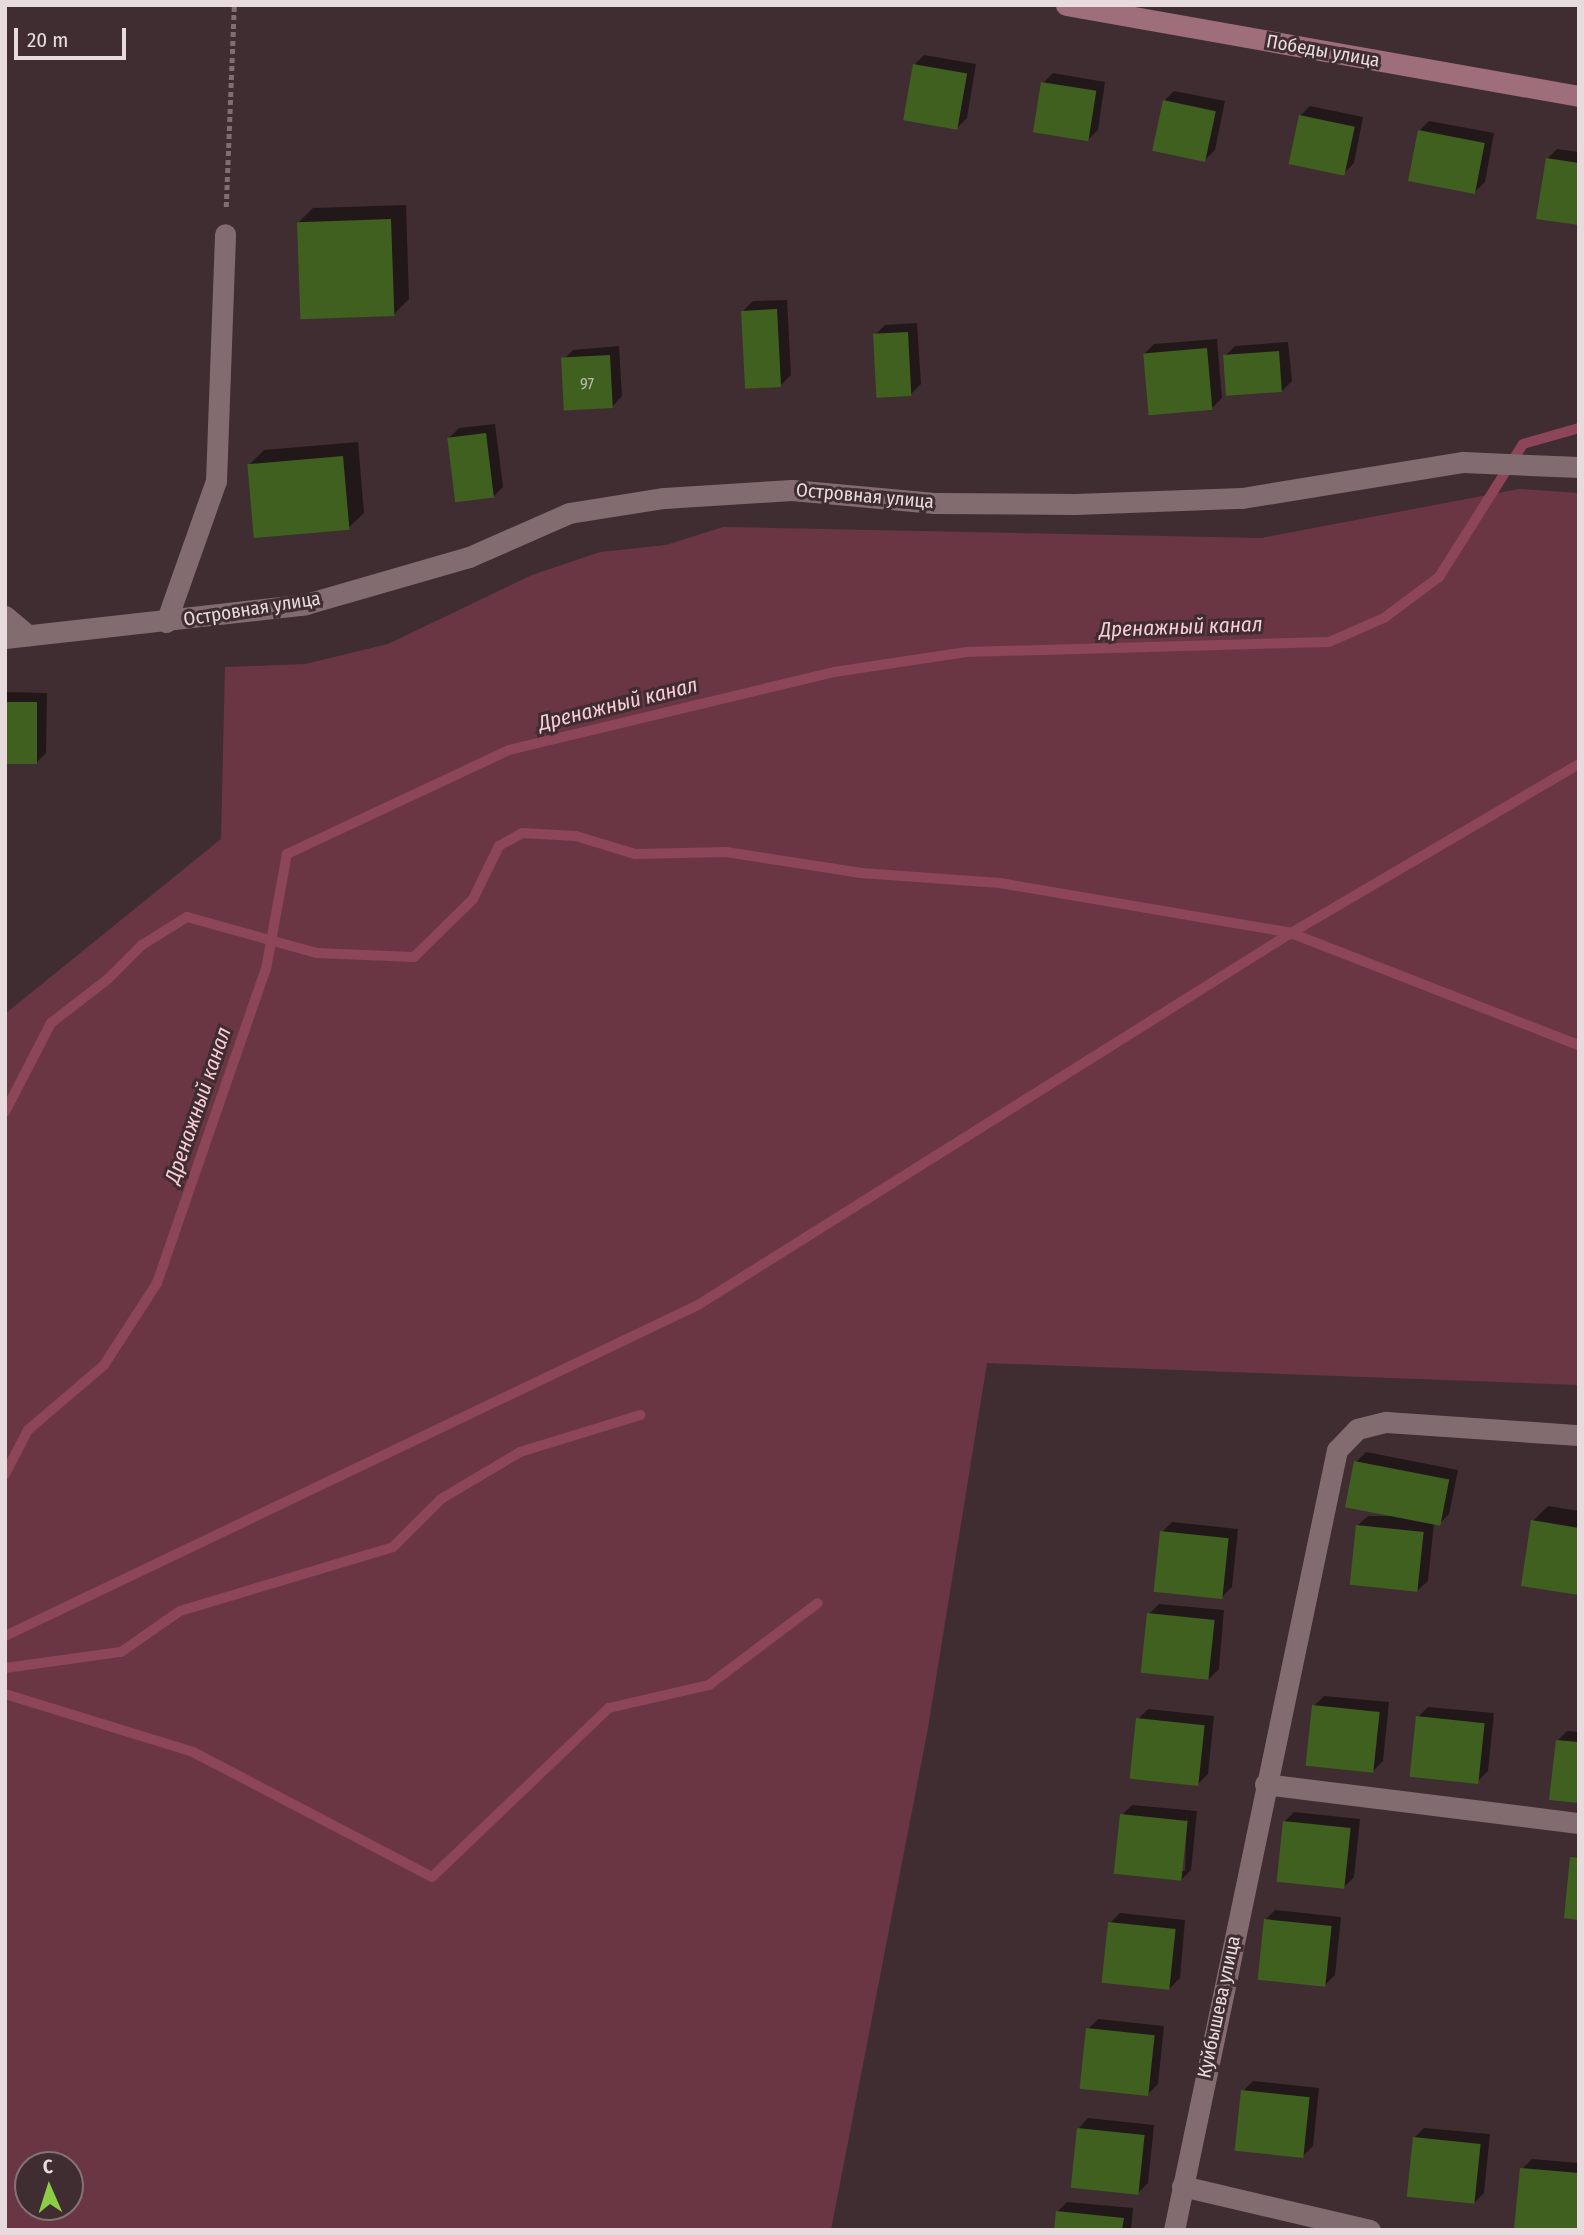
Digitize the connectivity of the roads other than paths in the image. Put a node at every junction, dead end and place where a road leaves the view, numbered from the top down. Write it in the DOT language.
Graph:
graph roads {
  1 [pos="1066,5"];
  2 [pos="1579,96"];
  3 [pos="225,234"];
  4 [pos="1579,467"];
  5 [pos="5,616"];
  6 [pos="166,622"];
  7 [pos="29,635"];
  8 [pos="5,638"];
  9 [pos="1579,1435"];
  10 [pos="1265,1784"];
  11 [pos="1579,1823"];
  12 [pos="1182,2186"];
  13 [pos="1174,2230"];
  14 [pos="1370,2230"];
  1 -- 2 [label="street, Победы улица"];
  3 -- 6 [label="street, Островная улица"];
  4 -- 6 [label="street, Островная улица"];
  5 -- 7 [label="street"];
  6 -- 7 [label="street, Островная улица"];
  7 -- 8 [label="street, Островная улица"];
  9 -- 10 [label="street, Куйбышева улица"];
  10 -- 11 [label="street"];
  10 -- 12 [label="street, Куйбышева улица"];
  12 -- 13 [label="street, Куйбышева улица"];
  12 -- 14 [label="street"];
}
